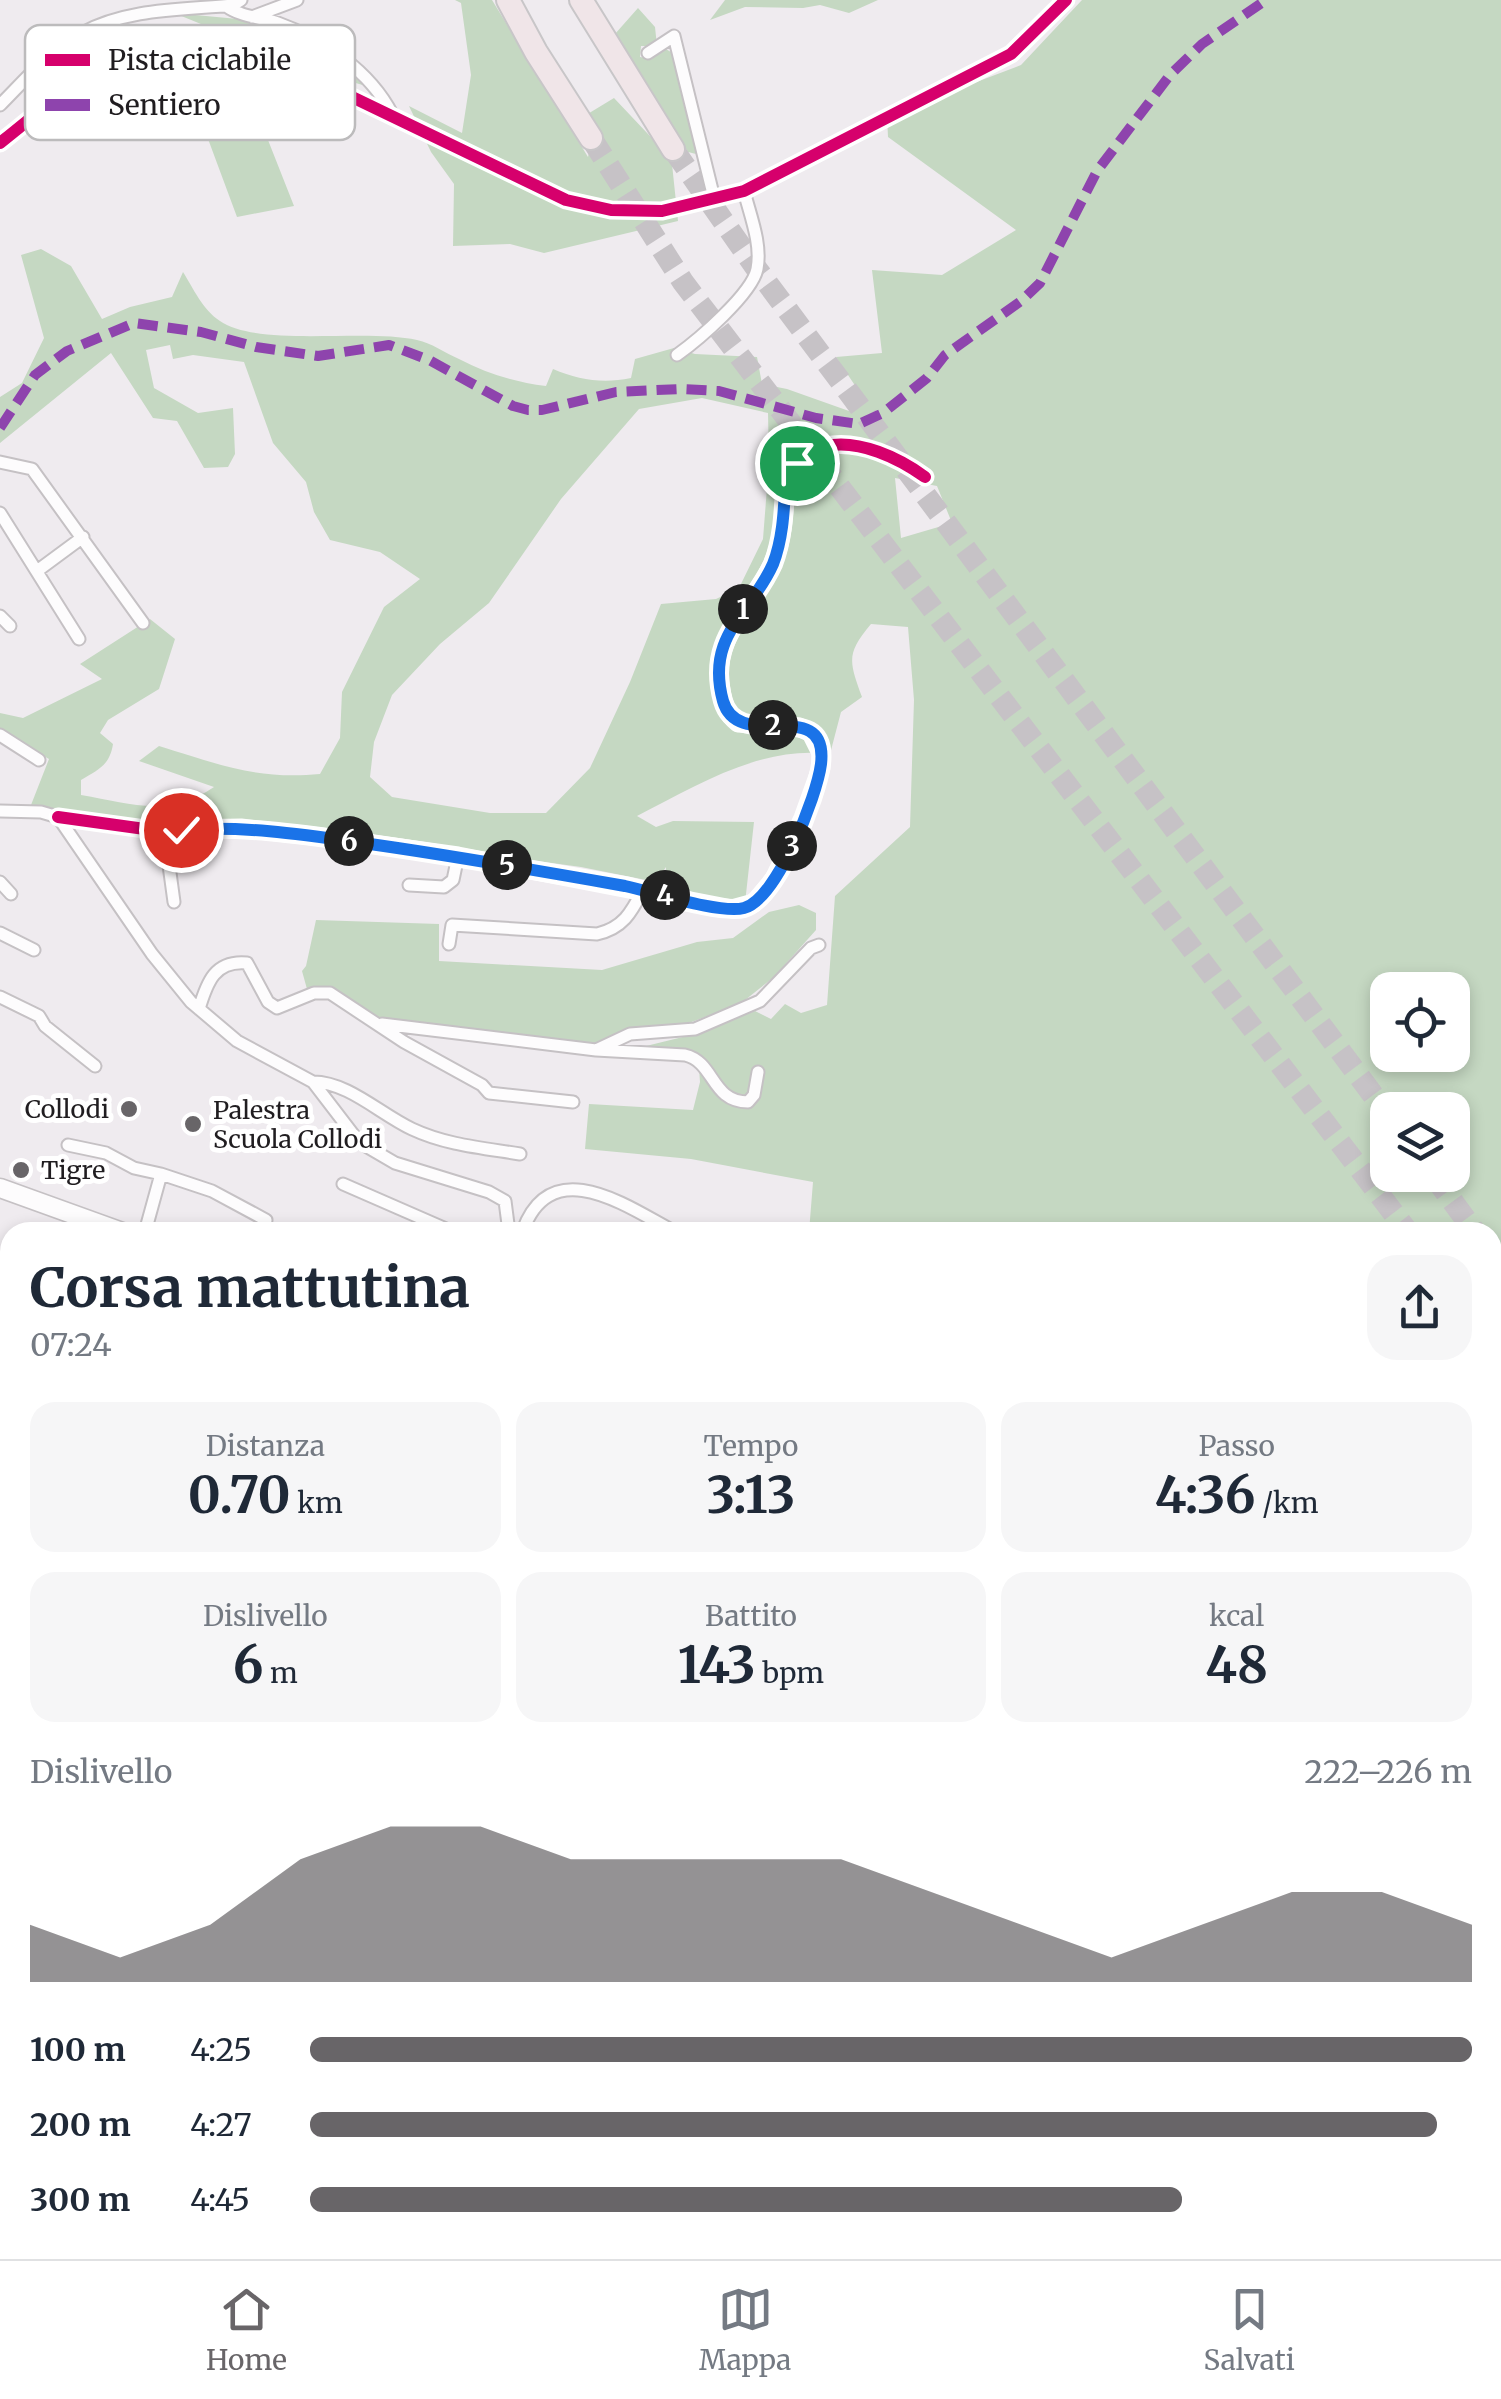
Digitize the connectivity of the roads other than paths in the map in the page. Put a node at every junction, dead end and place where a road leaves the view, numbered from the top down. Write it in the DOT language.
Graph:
graph roads {
  1 [pos="240,0"];
  2 [pos="297,0"];
  3 [pos="508,0"];
  4 [pos="580,0"];
  5 [pos="1066,0"];
  6 [pos="226,6"];
  7 [pos="252,17"];
  8 [pos="102,25"];
  9 [pos="280,25"];
  10 [pos="648,53"];
  11 [pos="355,70"];
  12 [pos="25,81"];
  13 [pos="355,97"];
  14 [pos="0,105"];
  15 [pos="392,114"];
  16 [pos="25,125"];
  17 [pos="591,138"];
  18 [pos="0,144"];
  19 [pos="674,149"];
  20 [pos="744,191"];
  21 [pos="714,198"];
  22 [pos="677,355"];
  23 [pos="0,462"];
  24 [pos="925,477"];
  25 [pos="0,512"];
  26 [pos="84,537"];
  27 [pos="37,572"];
  28 [pos="143,623"];
  29 [pos="80,639"];
  30 [pos="0,735"];
  31 [pos="39,760"];
  32 [pos="0,811"];
  33 [pos="58,816"];
  34 [pos="152,830"];
  35 [pos="458,856"];
  36 [pos="0,882"];
  37 [pos="409,885"];
  38 [pos="643,890"];
  39 [pos="11,894"];
  40 [pos="174,902"];
  41 [pos="0,934"];
  42 [pos="450,944"];
  43 [pos="819,945"];
  44 [pos="34,950"];
  45 [pos="0,997"];
  46 [pos="199,1009"];
  47 [pos="379,1024"];
  48 [pos="596,1050"];
  49 [pos="95,1066"];
  50 [pos="758,1072"];
  51 [pos="312,1082"];
  52 [pos="573,1102"];
  53 [pos="68,1145"];
  54 [pos="520,1154"];
  55 [pos="161,1174"];
  56 [pos="343,1184"];
  57 [pos="0,1188"];
  58 [pos="94,1222"];
  59 [pos="148,1222"];
  60 [pos="266,1222"];
  61 [pos="430,1222"];
  62 [pos="513,1222"];
  63 [pos="523,1222"];
  64 [pos="656,1222"];
  1 -- 6 [label="street"];
  2 -- 7 [label="street"];
  3 -- 17 [label="highway"];
  4 -- 19 [label="highway"];
  5 -- 20 [label="street"];
  6 -- 7 [label="street"];
  6 -- 8 [label="street"];
  7 -- 9 [label="street"];
  10 -- 21 [label="street"];
  11 -- 15 [label="street"];
  12 -- 14 [label="street"];
  13 -- 15 [label="street"];
  15 -- 21 [label="street"];
  16 -- 18 [label="street"];
  20 -- 21 [label="street"];
  20 -- 22 [label="street"];
  23 -- 26 [label="street"];
  24 -- 38 [label="street"];
  25 -- 27 [label="street"];
  26 -- 27 [label="street"];
  26 -- 28 [label="street"];
  27 -- 29 [label="street"];
  30 -- 31 [label="street"];
  32 -- 33 [label="street"];
  33 -- 34 [label="street"];
  33 -- 46 [label="street"];
  34 -- 35 [label="street"];
  34 -- 40 [label="street"];
  35 -- 37 [label="street"];
  35 -- 38 [label="street"];
  36 -- 39 [label="street"];
  38 -- 42 [label="street"];
  41 -- 44 [label="street"];
  43 -- 48 [label="street"];
  45 -- 49 [label="street"];
  46 -- 47 [label="street"];
  46 -- 51 [label="street"];
  47 -- 48 [label="street"];
  47 -- 52 [label="street"];
  48 -- 50 [label="street"];
  51 -- 54 [label="street"];
  51 -- 62 [label="street"];
  53 -- 55 [label="street"];
  55 -- 59 [label="street"];
  55 -- 60 [label="street"];
  56 -- 61 [label="street"];
  57 -- 58 [label="main road"];
  63 -- 64 [label="street"];
}
